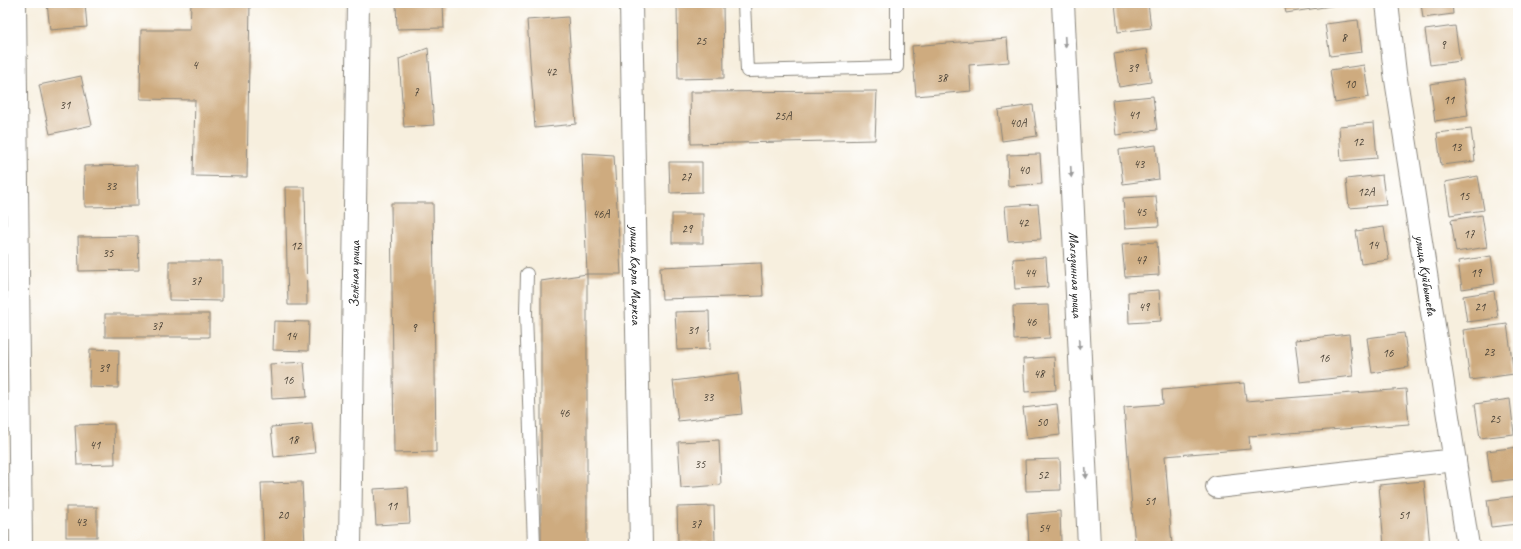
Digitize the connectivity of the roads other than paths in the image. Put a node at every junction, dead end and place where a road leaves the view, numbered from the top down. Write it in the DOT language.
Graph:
graph roads {
  1 [pos="15,3"];
  2 [pos="358,3"];
  3 [pos="631,3"];
  4 [pos="744,3"];
  5 [pos="897,3"];
  6 [pos="1064,3"];
  7 [pos="1387,3"];
  8 [pos="527,274"];
  9 [pos="1455,460"];
  10 [pos="1217,487"];
  11 [pos="12,518"];
  12 [pos="21,546"];
  13 [pos="350,546"];
  14 [pos="534,546"];
  15 [pos="641,546"];
  16 [pos="1089,546"];
  17 [pos="1468,546"];
  1 -- 11 [label="street"];
  2 -- 13 [label="street, Зелёная улица"];
  3 -- 15 [label="street, улица Карла Маркса"];
  4 -- 5 [label="lane"];
  6 -- 16 [label="street, Магазинная улица, one-way"];
  7 -- 9 [label="street, улица Куйбышева"];
  8 -- 14 [label="lane"];
  9 -- 10 [label="street"];
  9 -- 17 [label="street, улица Куйбышева"];
  11 -- 12 [label="street"];
}
